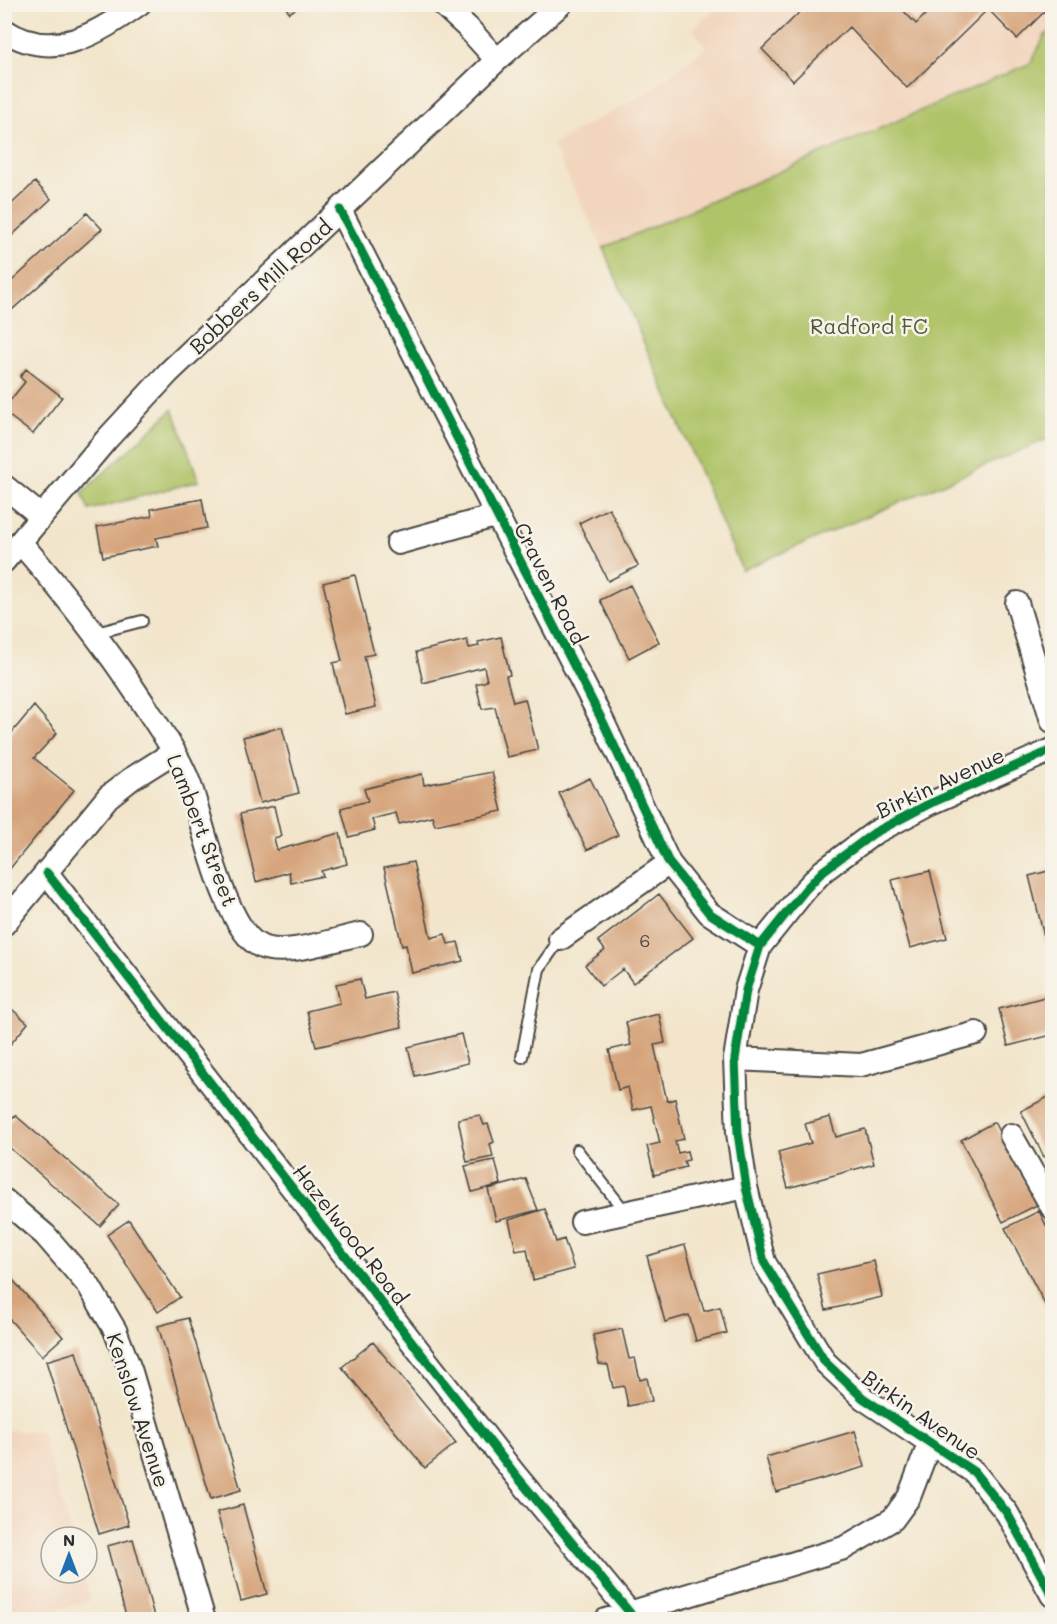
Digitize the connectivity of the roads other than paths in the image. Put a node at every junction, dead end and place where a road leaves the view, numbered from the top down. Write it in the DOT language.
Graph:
graph roads {
  1 [pos="139,4"];
  2 [pos="442,4"];
  3 [pos="561,4"];
  4 [pos="4,30"];
  5 [pos="497,60"];
  6 [pos="340,210"];
  7 [pos="4,486"];
  8 [pos="40,516"];
  9 [pos="495,516"];
  10 [pos="20,542"];
  11 [pos="398,543"];
  12 [pos="4,561"];
  13 [pos="1017,603"];
  14 [pos="141,621"];
  15 [pos="96,633"];
  16 [pos="1053,721"];
  17 [pos="1053,750"];
  18 [pos="174,752"];
  19 [pos="669,863"];
  20 [pos="47,873"];
  21 [pos="4,924"];
  22 [pos="361,934"];
  23 [pos="560,939"];
  24 [pos="760,946"];
  25 [pos="976,1033"];
  26 [pos="522,1057"];
  27 [pos="735,1059"];
  28 [pos="1011,1135"];
  29 [pos="578,1150"];
  30 [pos="746,1187"];
  31 [pos="4,1200"];
  32 [pos="1053,1207"];
  33 [pos="626,1213"];
  34 [pos="582,1221"];
  35 [pos="930,1442"];
  36 [pos="1053,1596"];
  37 [pos="630,1613"];
  38 [pos="204,1620"];
  39 [pos="606,1620"];
  1 -- 4 [label="street"];
  2 -- 5 [label="street"];
  3 -- 5 [label="street, Bobbers Mill Road"];
  5 -- 6 [label="street, Bobbers Mill Road"];
  6 -- 8 [label="street, Bobbers Mill Road"];
  6 -- 9 [label="street, Craven Road"];
  7 -- 8 [label="street"];
  8 -- 10 [label="street, Bobbers Mill Road"];
  9 -- 11 [label="street"];
  9 -- 19 [label="street, Craven Road"];
  10 -- 12 [label="street, Bobbers Mill Road"];
  10 -- 15 [label="street, Lambert Street"];
  13 -- 16 [label="street"];
  14 -- 15 [label="lane"];
  15 -- 18 [label="street, Lambert Street"];
  17 -- 24 [label="street, Birkin Avenue"];
  18 -- 20 [label="street"];
  18 -- 22 [label="street, Lambert Street"];
  19 -- 23 [label="street"];
  19 -- 24 [label="street, Craven Road"];
  20 -- 21 [label="street"];
  20 -- 37 [label="street, Hazelwood Road"];
  23 -- 26 [label="lane"];
  24 -- 27 [label="street, Birkin Avenue"];
  25 -- 27 [label="street"];
  27 -- 30 [label="street, Birkin Avenue"];
  28 -- 32 [label="street"];
  29 -- 33 [label="lane"];
  30 -- 33 [label="street"];
  30 -- 35 [label="street, Birkin Avenue"];
  31 -- 38 [label="street, Kenslow Avenue"];
  33 -- 34 [label="street"];
  35 -- 36 [label="street, Birkin Avenue"];
  35 -- 37 [label="street"];
  37 -- 39 [label="street"];
}
